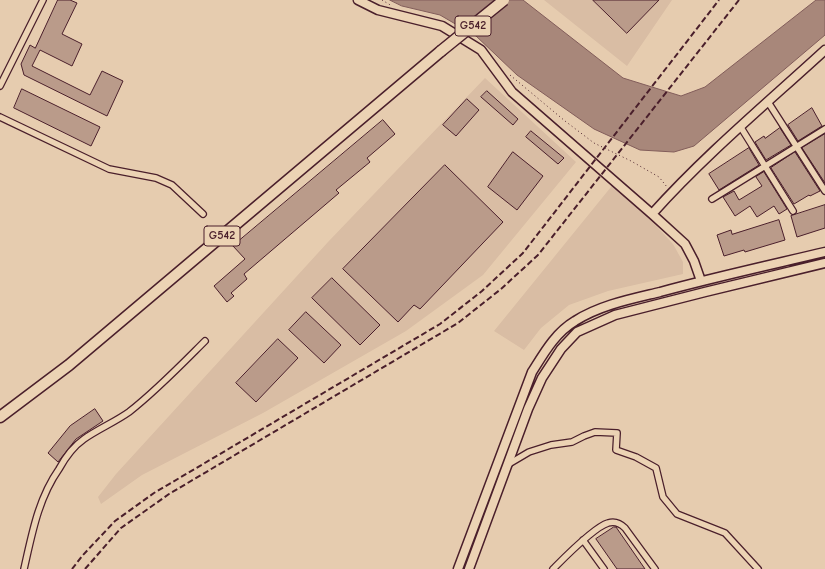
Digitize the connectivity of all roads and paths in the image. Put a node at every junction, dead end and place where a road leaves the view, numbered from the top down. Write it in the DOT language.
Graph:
graph roads {
  1 [pos="43,0"];
  2 [pos="358,0"];
  3 [pos="504,0"];
  4 [pos="825,50"];
  5 [pos="508,74"];
  6 [pos="0,86"];
  7 [pos="768,102"];
  8 [pos="0,117"];
  9 [pos="740,126"];
  10 [pos="825,129"];
  11 [pos="797,147"];
  12 [pos="765,167"];
  13 [pos="825,191"];
  14 [pos="671,192"];
  15 [pos="712,199"];
  16 [pos="793,211"];
  17 [pos="203,214"];
  18 [pos="652,214"];
  19 [pos="825,252"];
  20 [pos="825,263"];
  21 [pos="700,281"];
  22 [pos="205,341"];
  23 [pos="0,416"];
  24 [pos="507,465"];
  25 [pos="583,540"];
  26 [pos="24,569"];
  27 [pos="458,569"];
  28 [pos="469,569"];
  29 [pos="553,569"];
  30 [pos="604,569"];
  31 [pos="655,569"];
  32 [pos="758,569"];
  1 -- 6 [label="street"];
  2 -- 18 [label="main road"];
  3 -- 23 [label="highway, G542, bridge"];
  4 -- 7 [label="main road"];
  5 -- 14 [label="path"];
  7 -- 9 [label="main road"];
  7 -- 11 [label="street"];
  8 -- 17 [label="street"];
  9 -- 12 [label="street"];
  9 -- 14 [label="main road"];
  10 -- 11 [label="street"];
  11 -- 12 [label="street"];
  11 -- 13 [label="street"];
  12 -- 15 [label="street"];
  12 -- 16 [label="street"];
  14 -- 18 [label="main road"];
  18 -- 21 [label="main road"];
  19 -- 21 [label="main road"];
  20 -- 24 [label="main road"];
  21 -- 27 [label="main road"];
  22 -- 26 [label="street"];
  24 -- 28 [label="main road"];
  24 -- 32 [label="street"];
  25 -- 29 [label="street"];
  25 -- 30 [label="street"];
  25 -- 31 [label="street"];
}
